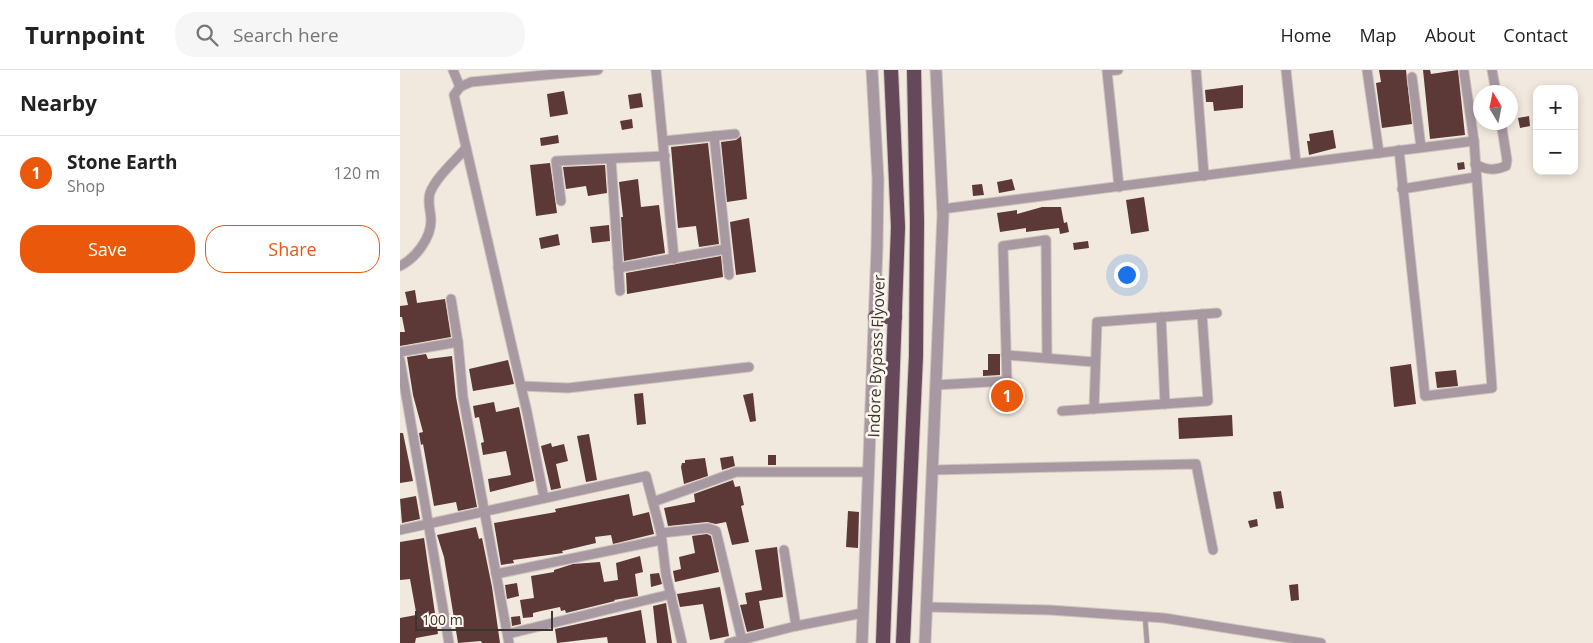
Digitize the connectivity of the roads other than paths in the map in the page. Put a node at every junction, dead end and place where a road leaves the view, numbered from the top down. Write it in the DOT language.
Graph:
graph roads {
  1 [pos="453,70"];
  2 [pos="598,70"];
  3 [pos="656,70"];
  4 [pos="872,70"];
  5 [pos="891,70"];
  6 [pos="914,70"];
  7 [pos="936,70"];
  8 [pos="1118,70"];
  9 [pos="1196,70"];
  10 [pos="1286,70"];
  11 [pos="1367,70"];
  12 [pos="1492,70"];
  13 [pos="556,72"];
  14 [pos="1464,72"];
  15 [pos="1412,78"];
  16 [pos="1495,85"];
  17 [pos="460,86"];
  18 [pos="1502,130"];
  19 [pos="735,134"];
  20 [pos="714,136"];
  21 [pos="663,141"];
  22 [pos="1474,141"];
  23 [pos="466,148"];
  24 [pos="1421,148"];
  25 [pos="1399,150"];
  26 [pos="1379,153"];
  27 [pos="665,156"];
  28 [pos="611,158"];
  29 [pos="1296,163"];
  30 [pos="1475,164"];
  31 [pos="1204,176"];
  32 [pos="1476,177"];
  33 [pos="1120,187"];
  34 [pos="1402,189"];
  35 [pos="561,201"];
  36 [pos="942,209"];
  37 [pos="726,249"];
  38 [pos="674,259"];
  39 [pos="400,266"];
  40 [pos="618,268"];
  41 [pos="729,274"];
  42 [pos="620,291"];
  43 [pos="451,300"];
  44 [pos="1217,313"];
  45 [pos="1202,314"];
  46 [pos="875,317"];
  47 [pos="895,317"];
  48 [pos="1161,317"];
  49 [pos="458,342"];
  50 [pos="400,352"];
  51 [pos="1006,355"];
  52 [pos="1048,357"];
  53 [pos="400,360"];
  54 [pos="1094,362"];
  55 [pos="749,367"];
  56 [pos="936,385"];
  57 [pos="521,386"];
  58 [pos="1165,404"];
  59 [pos="1094,409"];
  60 [pos="1062,411"];
  61 [pos="932,470"];
  62 [pos="869,472"];
  63 [pos="544,498"];
  64 [pos="653,502"];
  65 [pos="484,511"];
  66 [pos="430,524"];
  67 [pos="400,530"];
  68 [pos="661,536"];
  69 [pos="784,550"];
  70 [pos="1213,550"];
  71 [pos="496,574"];
  72 [pos="671,594"];
  73 [pos="926,607"];
  74 [pos="863,613"];
  75 [pos="1146,617"];
  76 [pos="796,626"];
  77 [pos="508,638"];
  78 [pos="742,640"];
  79 [pos="449,643"];
  80 [pos="682,643"];
  81 [pos="729,643"];
  82 [pos="862,643"];
  83 [pos="883,643"];
  84 [pos="903,643"];
  85 [pos="925,643"];
  86 [pos="1146,643"];
  87 [pos="1321,643"];
  1 -- 17 [label="street"];
  2 -- 13 [label="street"];
  3 -- 21 [label="street"];
  4 -- 46 [label="street"];
  5 -- 47 [label="highway, Indore Bypass Flyover"];
  6 -- 84 [label="highway"];
  7 -- 36 [label="street"];
  8 -- 33 [label="street"];
  9 -- 31 [label="street"];
  10 -- 29 [label="street"];
  11 -- 26 [label="street"];
  12 -- 16 [label="street"];
  13 -- 17 [label="street"];
  14 -- 22 [label="street"];
  15 -- 24 [label="street"];
  17 -- 23 [label="street"];
  18 -- 30 [label="street"];
  19 -- 20 [label="street"];
  20 -- 21 [label="street"];
  20 -- 37 [label="street"];
  21 -- 27 [label="street"];
  22 -- 24 [label="street"];
  22 -- 30 [label="street"];
  23 -- 39 [label="street"];
  23 -- 57 [label="street"];
  24 -- 25 [label="street"];
  25 -- 26 [label="street"];
  25 -- 34 [label="street"];
  26 -- 29 [label="street"];
  27 -- 28 [label="street"];
  27 -- 38 [label="street"];
  28 -- 35 [label="street"];
  28 -- 40 [label="street"];
  29 -- 31 [label="street"];
  30 -- 32 [label="street"];
  31 -- 33 [label="street"];
  32 -- 34 [label="street"];
  32 -- 34 [label="street"];
  33 -- 36 [label="street"];
  36 -- 56 [label="street"];
  37 -- 38 [label="street"];
  37 -- 41 [label="street"];
  38 -- 40 [label="street"];
  40 -- 42 [label="street"];
  43 -- 49 [label="street"];
  44 -- 45 [label="street"];
  45 -- 48 [label="street"];
  45 -- 58 [label="street"];
  46 -- 47 [label="highway"];
  46 -- 62 [label="street"];
  47 -- 83 [label="highway, Indore Bypass Flyover"];
  48 -- 54 [label="street"];
  48 -- 58 [label="street"];
  49 -- 50 [label="street"];
  49 -- 65 [label="street"];
  51 -- 52 [label="street"];
  51 -- 52 [label="street"];
  51 -- 56 [label="street"];
  52 -- 54 [label="street"];
  53 -- 66 [label="street"];
  54 -- 59 [label="street"];
  55 -- 57 [label="street"];
  56 -- 61 [label="street"];
  57 -- 63 [label="street"];
  58 -- 59 [label="street"];
  59 -- 60 [label="street"];
  61 -- 70 [label="street"];
  61 -- 73 [label="street"];
  62 -- 64 [label="street"];
  62 -- 74 [label="street"];
  63 -- 64 [label="street"];
  63 -- 65 [label="street"];
  64 -- 68 [label="street"];
  65 -- 66 [label="street"];
  65 -- 71 [label="street"];
  66 -- 67 [label="street"];
  66 -- 79 [label="street"];
  68 -- 71 [label="street"];
  68 -- 72 [label="street"];
  68 -- 78 [label="street"];
  69 -- 76 [label="street"];
  71 -- 77 [label="street"];
  72 -- 77 [label="street"];
  72 -- 80 [label="street"];
  73 -- 75 [label="street"];
  73 -- 85 [label="street"];
  74 -- 76 [label="street"];
  74 -- 82 [label="street"];
  75 -- 86 [label="lane"];
  75 -- 87 [label="street"];
  76 -- 78 [label="street"];
  78 -- 81 [label="street"];
}
